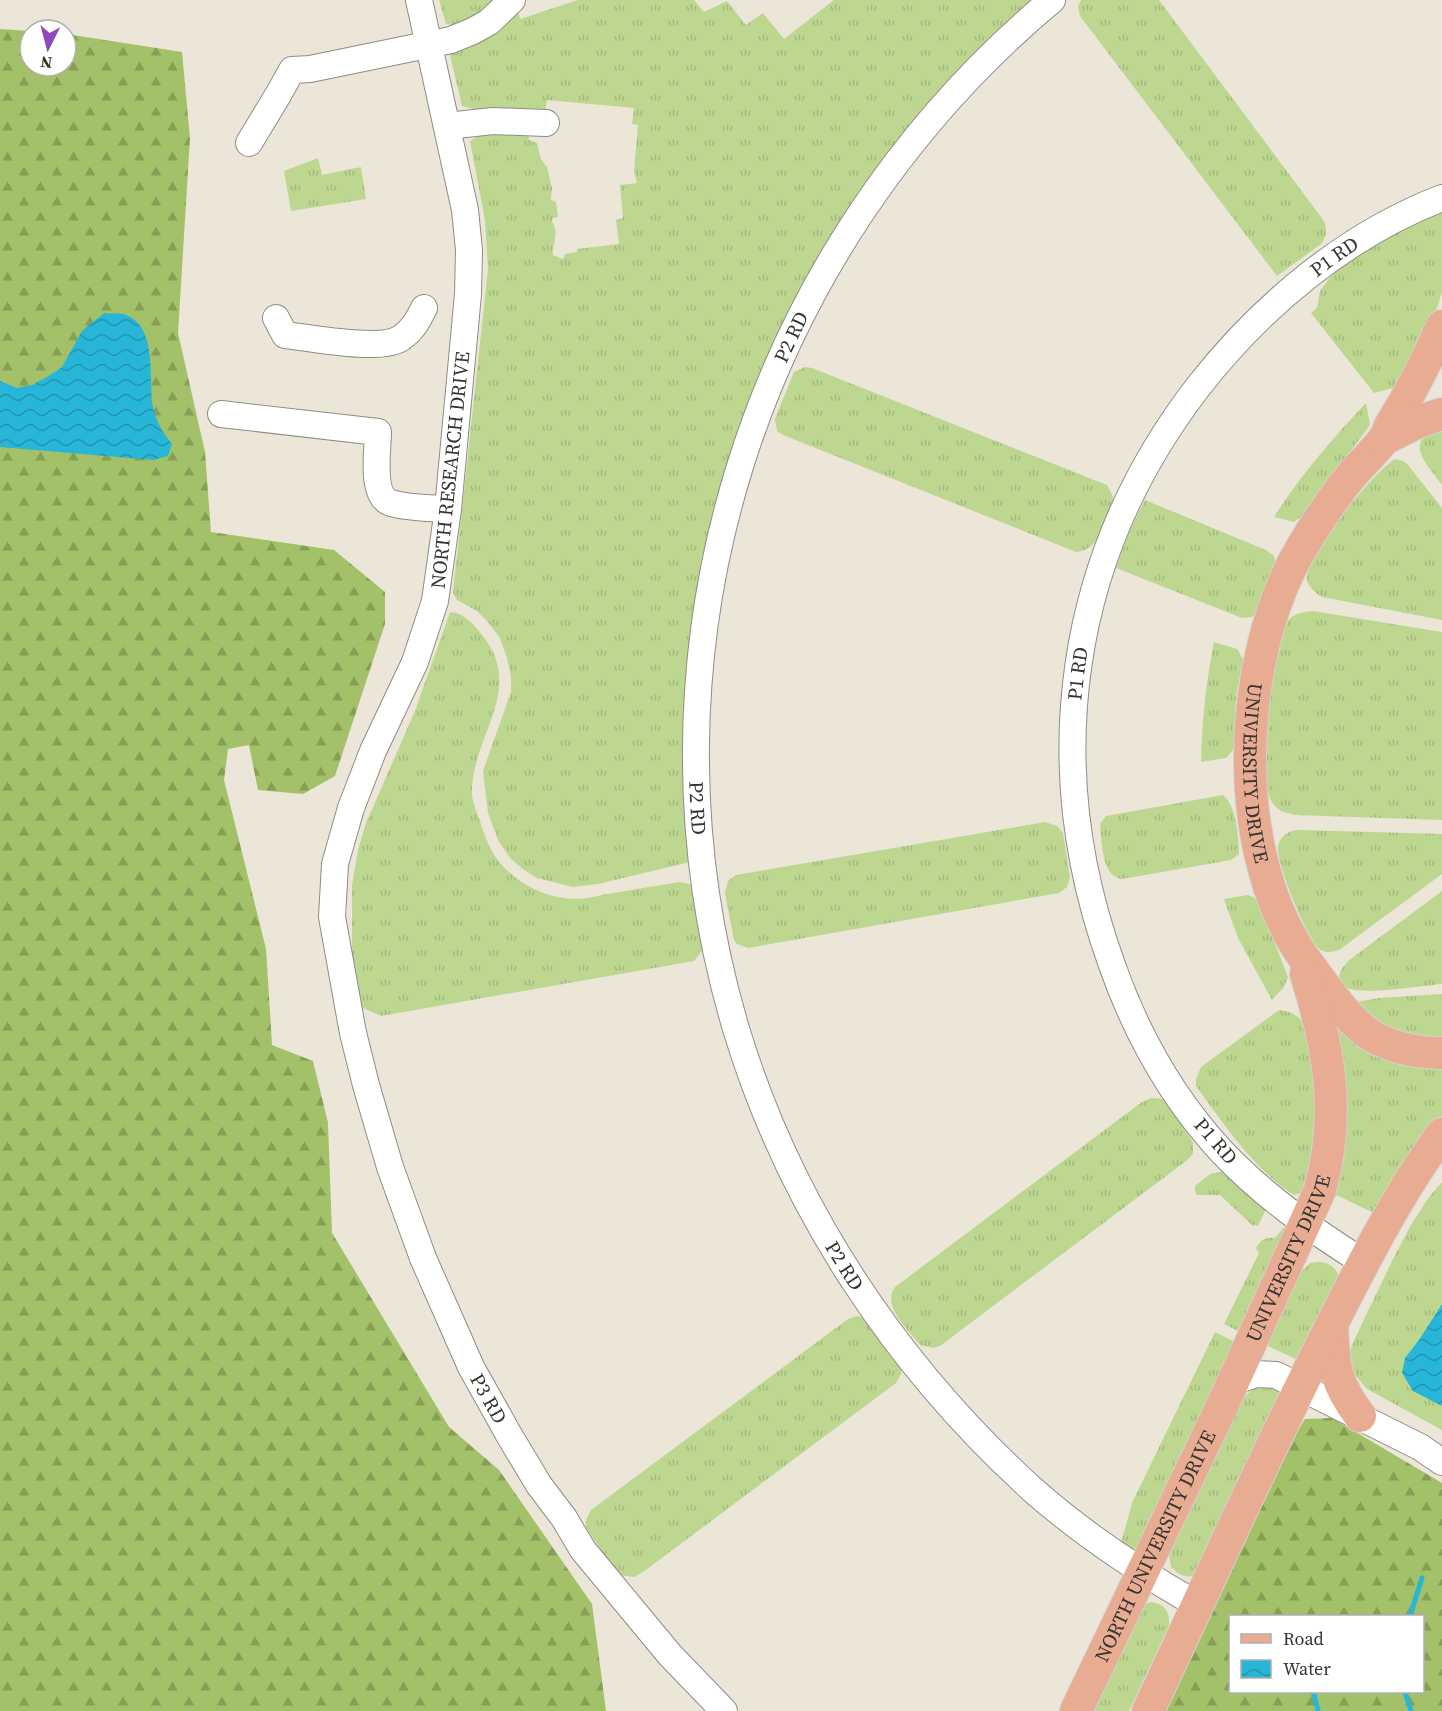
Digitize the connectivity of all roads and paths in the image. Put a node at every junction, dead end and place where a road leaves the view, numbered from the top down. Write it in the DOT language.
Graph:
graph roads {
  1 [pos="419,0"];
  2 [pos="512,0"];
  3 [pos="1052,0"];
  4 [pos="429,45"];
  5 [pos="546,123"];
  6 [pos="447,126"];
  7 [pos="249,143"];
  8 [pos="1442,198"];
  9 [pos="424,308"];
  10 [pos="276,318"];
  11 [pos="1442,326"];
  12 [pos="220,414"];
  13 [pos="1442,414"];
  14 [pos="1384,439"];
  15 [pos="448,509"];
  16 [pos="1302,956"];
  17 [pos="353,1033"];
  18 [pos="1442,1053"];
  19 [pos="1442,1134"];
  20 [pos="1305,1225"];
  21 [pos="1363,1262"];
  22 [pos="1332,1324"];
  23 [pos="1233,1382"];
  24 [pos="1300,1386"];
  25 [pos="1360,1416"];
  26 [pos="1442,1462"];
  27 [pos="1143,1573"];
  28 [pos="1197,1605"];
  29 [pos="724,1711"];
  30 [pos="1076,1711"];
  31 [pos="1148,1711"];
  1 -- 4 [label="street, NORTH RESEARCH DRIVE"];
  2 -- 4 [label="street"];
  3 -- 27 [label="street, P2 RD"];
  4 -- 6 [label="street, NORTH RESEARCH DRIVE"];
  4 -- 7 [label="street"];
  5 -- 6 [label="street"];
  6 -- 15 [label="street, NORTH RESEARCH DRIVE"];
  8 -- 20 [label="street, P1 RD"];
  9 -- 10 [label="street"];
  11 -- 14 [label="main road, UNIVERSITY DRIVE"];
  12 -- 15 [label="street"];
  13 -- 14 [label="main road, UNIVERSITY DRIVE"];
  14 -- 16 [label="main road, UNIVERSITY DRIVE"];
  15 -- 17 [label="street, NORTH RESEARCH DRIVE"];
  16 -- 18 [label="main road, UNIVERSITY DRIVE"];
  16 -- 20 [label="main road, UNIVERSITY DRIVE"];
  17 -- 29 [label="street, P3 RD"];
  19 -- 21 [label="main road"];
  20 -- 21 [label="street, P1 RD"];
  20 -- 23 [label="main road, UNIVERSITY DRIVE"];
  21 -- 22 [label="main road"];
  22 -- 24 [label="main road"];
  22 -- 25 [label="main road"];
  23 -- 24 [label="street"];
  23 -- 27 [label="main road, NORTH UNIVERSITY DRIVE"];
  24 -- 25 [label="street"];
  24 -- 28 [label="main road"];
  25 -- 26 [label="street"];
  27 -- 28 [label="street, P2 RD"];
  27 -- 30 [label="main road, NORTH UNIVERSITY DRIVE"];
  28 -- 31 [label="main road"];
}
